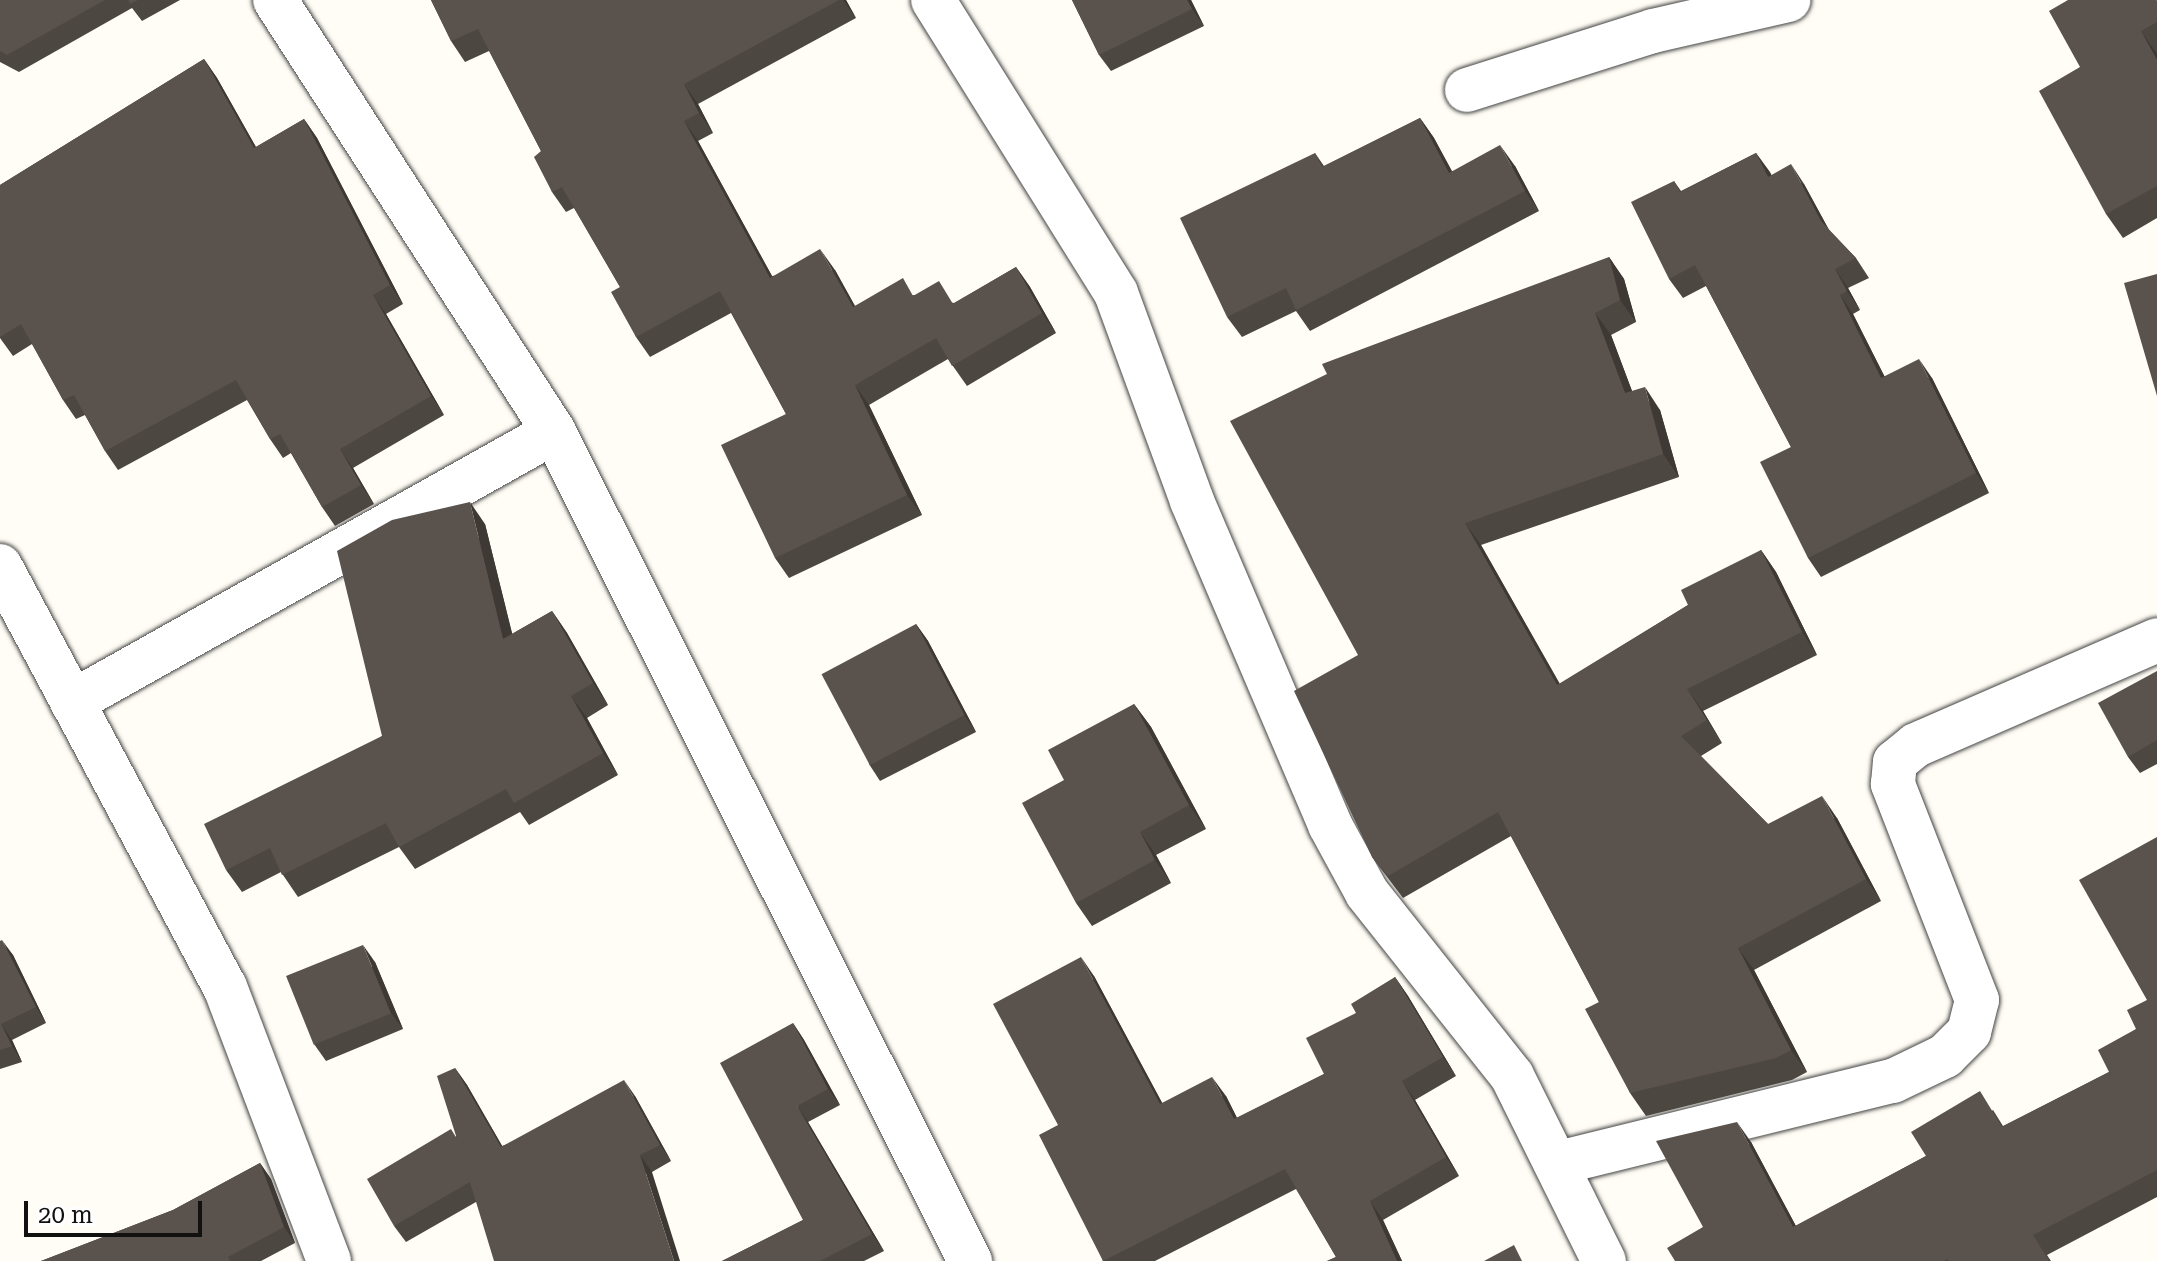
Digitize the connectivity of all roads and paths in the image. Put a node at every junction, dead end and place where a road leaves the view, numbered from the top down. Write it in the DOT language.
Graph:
graph roads {
  1 [pos="275,0"];
  2 [pos="933,0"];
  3 [pos="1788,0"];
  4 [pos="1467,90"];
  5 [pos="554,432"];
  6 [pos="0,566"];
  7 [pos="2157,640"];
  8 [pos="72,702"];
  9 [pos="1558,1163"];
  10 [pos="329,1261"];
  11 [pos="970,1261"];
  12 [pos="1604,1261"];
  1 -- 5 [label="street"];
  2 -- 9 [label="street"];
  3 -- 4 [label="street"];
  5 -- 8 [label="street"];
  5 -- 11 [label="street"];
  6 -- 8 [label="street"];
  7 -- 9 [label="street"];
  8 -- 10 [label="street"];
  9 -- 12 [label="street"];
}
